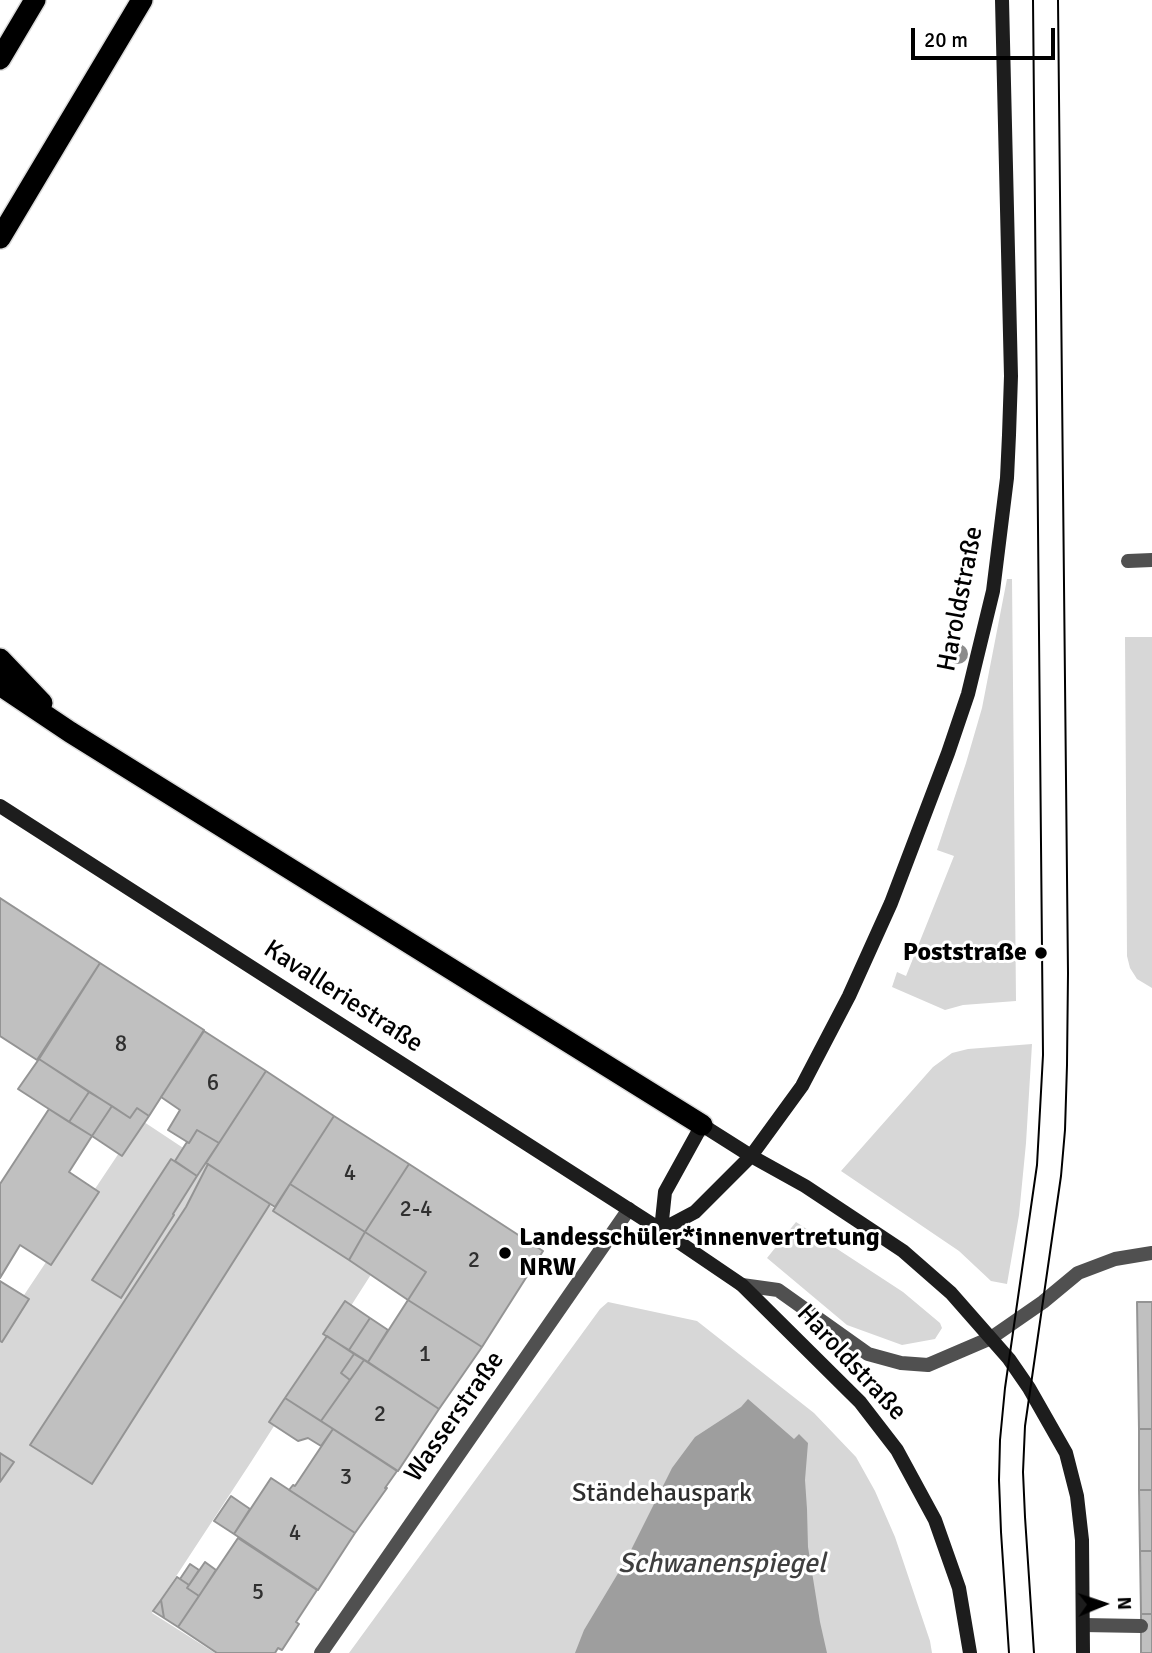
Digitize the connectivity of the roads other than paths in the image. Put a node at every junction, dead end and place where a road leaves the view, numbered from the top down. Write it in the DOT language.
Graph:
graph roads {
  1 [pos="35,0"];
  2 [pos="142,0"];
  3 [pos="1002,0"];
  4 [pos="0,59"];
  5 [pos="0,238"];
  6 [pos="1152,560"];
  7 [pos="1128,561"];
  8 [pos="0,659"];
  9 [pos="0,685"];
  10 [pos="70,732"];
  11 [pos="0,806"];
  12 [pos="702,1125"];
  13 [pos="751,1156"];
  14 [pos="629,1209"];
  15 [pos="661,1230"];
  16 [pos="1152,1253"];
  17 [pos="742,1284"];
  18 [pos="991,1338"];
  19 [pos="1083,1625"];
  20 [pos="1141,1626"];
  21 [pos="321,1653"];
  22 [pos="970,1653"];
  23 [pos="1083,1653"];
  1 -- 4 [label="highway"];
  2 -- 5 [label="highway"];
  3 -- 13 [label="main road, Haroldstraße"];
  6 -- 7 [label="street"];
  8 -- 10 [label="highway"];
  9 -- 10 [label="highway"];
  10 -- 12 [label="highway"];
  11 -- 14 [label="main road, Kavalleriestraße"];
  12 -- 13 [label="main road"];
  12 -- 15 [label="main road"];
  13 -- 15 [label="main road, Haroldstraße"];
  13 -- 18 [label="main road"];
  14 -- 15 [label="main road, Kavalleriestraße"];
  14 -- 21 [label="street, Wasserstraße"];
  15 -- 17 [label="main road, Haroldstraße"];
  16 -- 18 [label="street"];
  17 -- 18 [label="street"];
  17 -- 22 [label="main road, Haroldstraße"];
  18 -- 19 [label="main road"];
  19 -- 20 [label="street"];
  19 -- 23 [label="main road"];
}
